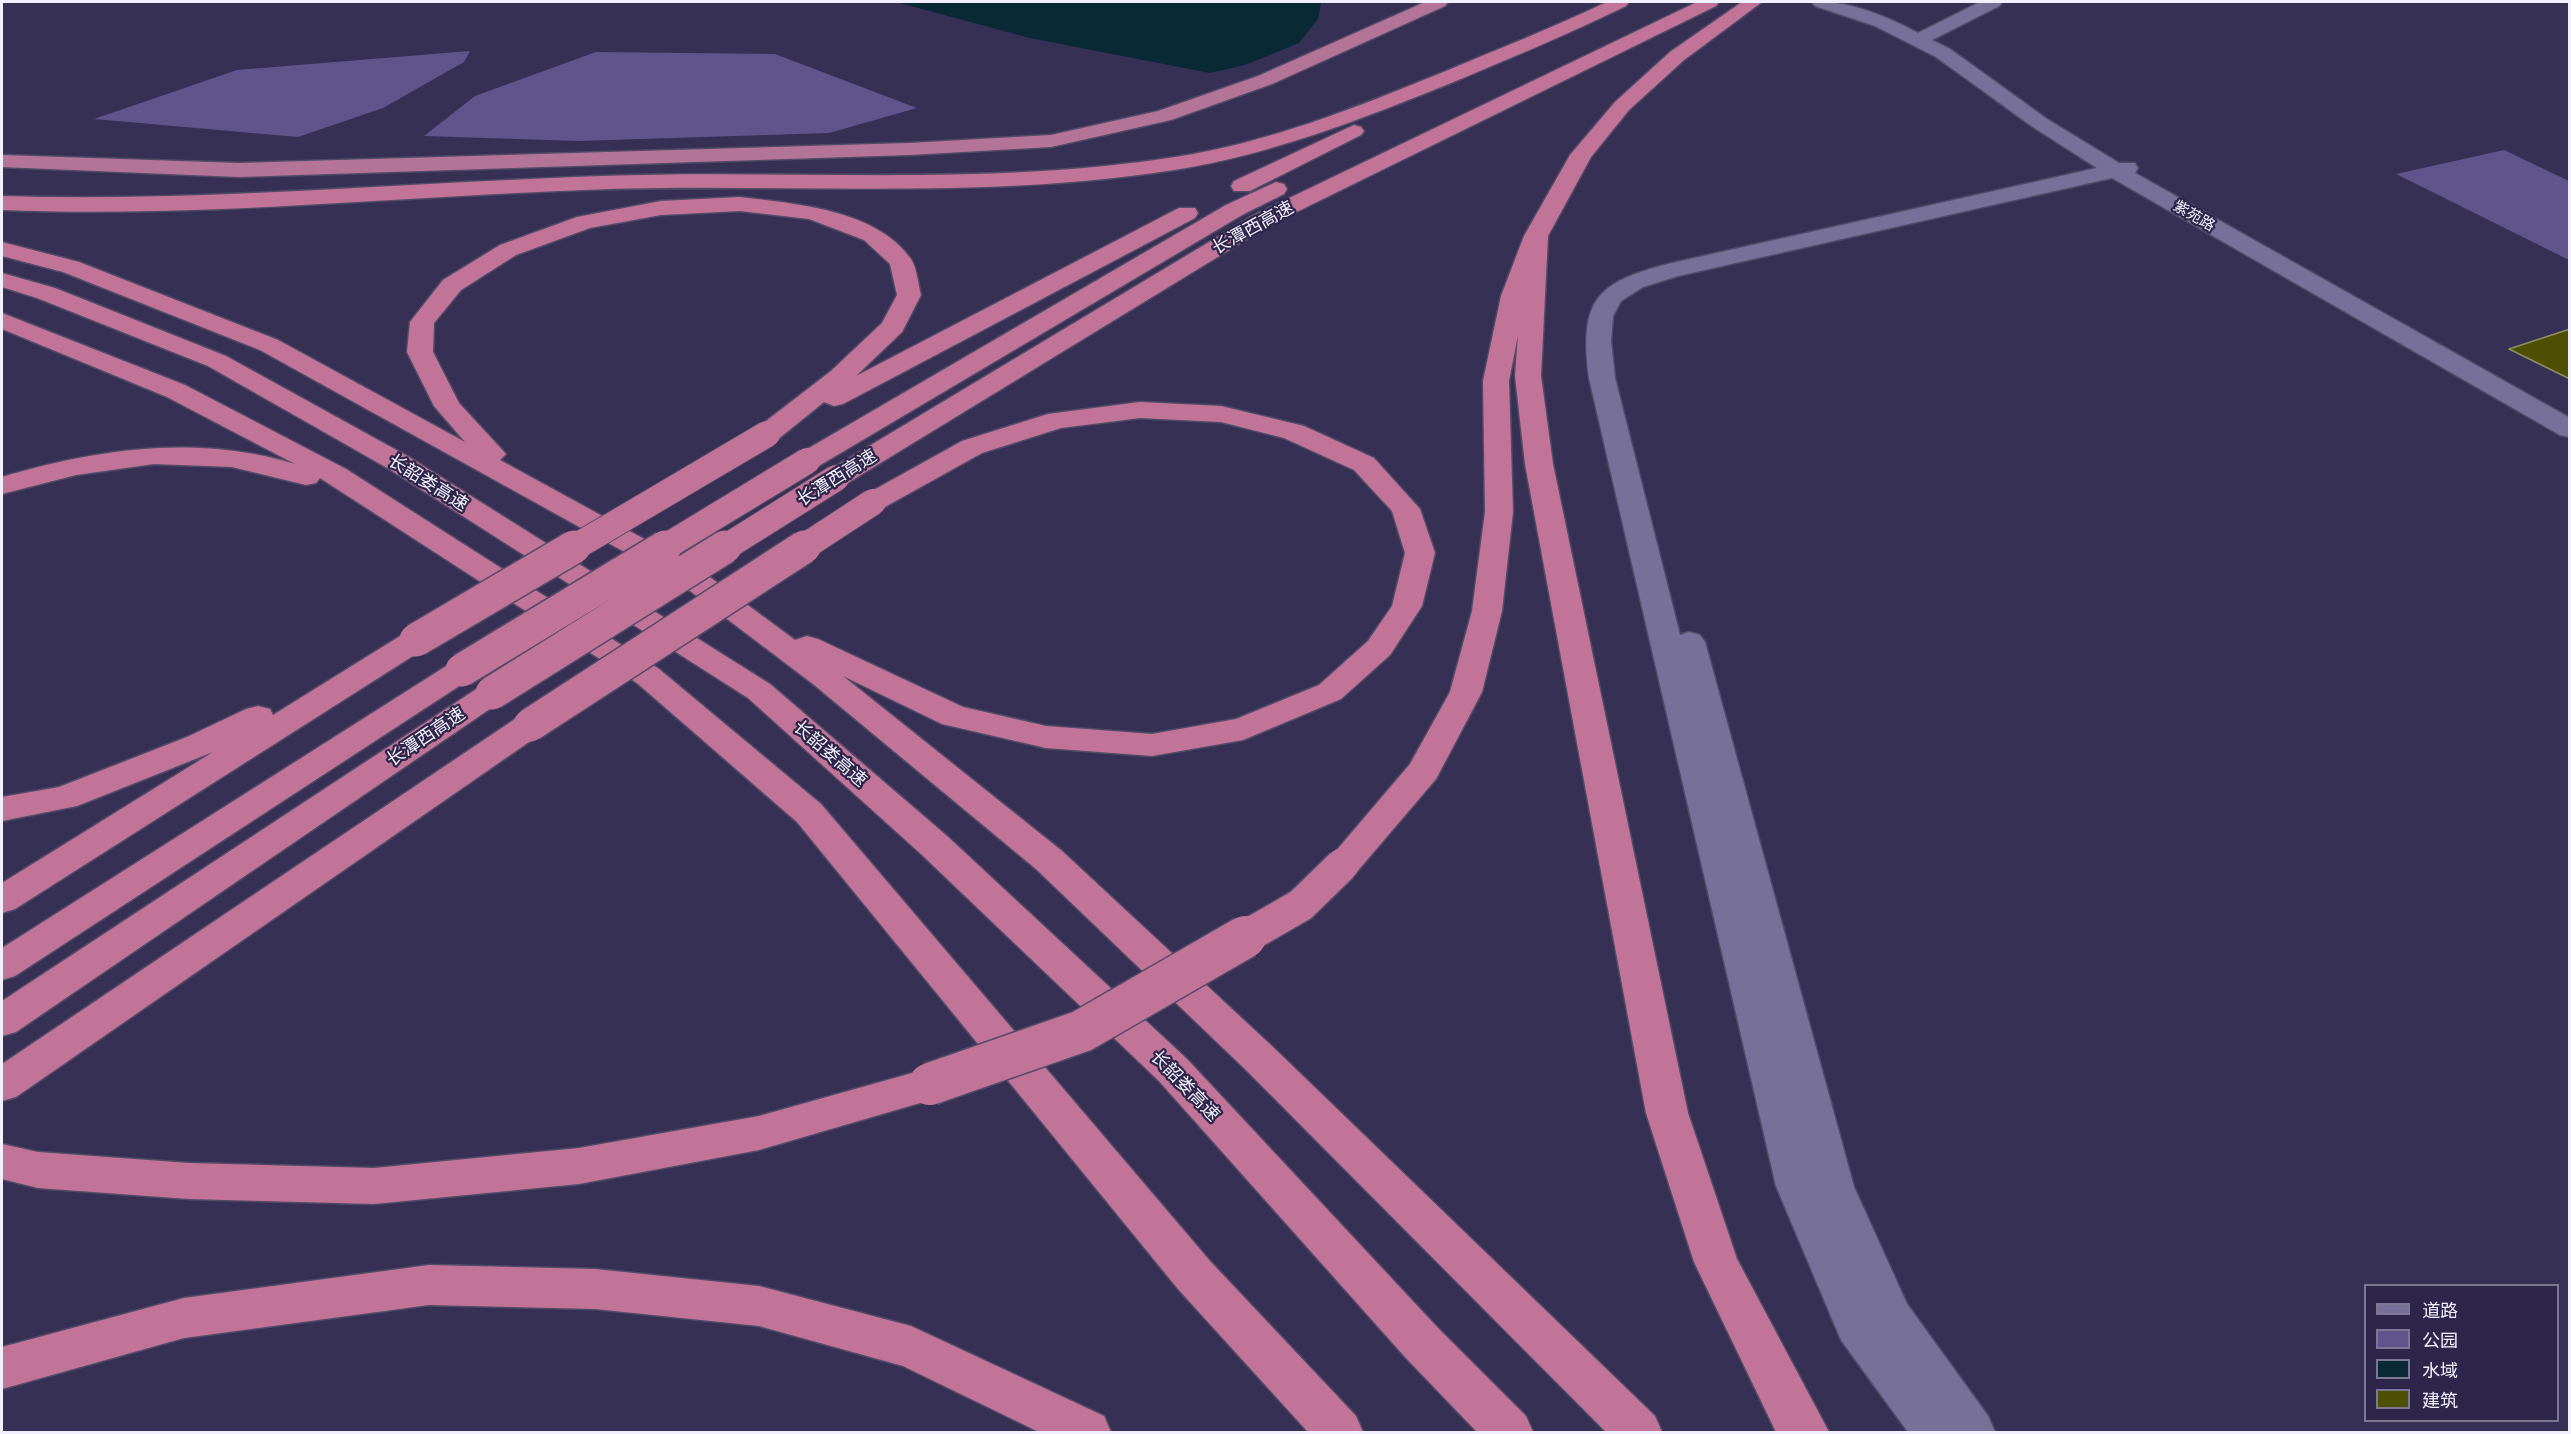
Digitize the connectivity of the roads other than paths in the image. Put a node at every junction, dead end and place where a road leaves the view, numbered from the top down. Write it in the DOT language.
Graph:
graph roads {
  1 [pos="1439,2"];
  2 [pos="1620,2"];
  3 [pos="1667,2"];
  4 [pos="1710,2"];
  5 [pos="1753,2"];
  6 [pos="1822,2"];
  7 [pos="1845,2"];
  8 [pos="1978,2"];
  9 [pos="1993,2"];
  10 [pos="1572,26"];
  11 [pos="1919,36"];
  12 [pos="2,161"];
  13 [pos="2127,173"];
  14 [pos="2,204"];
  15 [pos="1536,236"];
  16 [pos="2,249"];
  17 [pos="2,280"];
  18 [pos="2,320"];
  19 [pos="2570,417"];
  20 [pos="2570,429"];
  21 [pos="766,434"];
  22 [pos="520,483"];
  23 [pos="2,486"];
  24 [pos="384,507"];
  25 [pos="740,614"];
  26 [pos="416,640"];
  27 [pos="2,809"];
  28 [pos="2,900"];
  29 [pos="2,966"];
  30 [pos="2,1021"];
  31 [pos="2,1085"];
  32 [pos="2,1162"];
  33 [pos="1194,1275"];
  34 [pos="2,1368"];
  35 [pos="1087,1432"];
  36 [pos="1308,1432"];
  37 [pos="1340,1432"];
  38 [pos="1509,1432"];
  39 [pos="1638,1432"];
  40 [pos="1805,1432"];
  41 [pos="1936,1432"];
  42 [pos="1971,1432"];
  1 -- 12 [label="highway"];
  2 -- 10 [label="highway"];
  3 -- 29 [label="highway, 长潭西高速, bridge"];
  4 -- 30 [label="highway, 长潭西高速, bridge"];
  5 -- 15 [label="highway"];
  6 -- 11 [label="street, 紫苑路"];
  7 -- 11 [label="street, 紫苑路"];
  8 -- 11 [label="street"];
  9 -- 11 [label="street"];
  10 -- 14 [label="highway"];
  10 -- 21 [label="highway"];
  11 -- 13 [label="street, 紫苑路"];
  13 -- 19 [label="street, 紫苑路"];
  13 -- 20 [label="street, 紫苑路"];
  13 -- 41 [label="street"];
  13 -- 42 [label="street"];
  15 -- 32 [label="highway, bridge"];
  15 -- 40 [label="highway"];
  16 -- 22 [label="highway"];
  17 -- 38 [label="highway, 长韶娄高速"];
  18 -- 24 [label="highway"];
  21 -- 22 [label="highway"];
  21 -- 26 [label="highway, bridge"];
  22 -- 25 [label="highway"];
  23 -- 24 [label="highway"];
  24 -- 33 [label="highway"];
  25 -- 31 [label="highway, bridge"];
  25 -- 39 [label="highway"];
  26 -- 27 [label="highway"];
  26 -- 28 [label="highway"];
  33 -- 36 [label="highway"];
  33 -- 37 [label="highway"];
  34 -- 35 [label="highway"];
}
